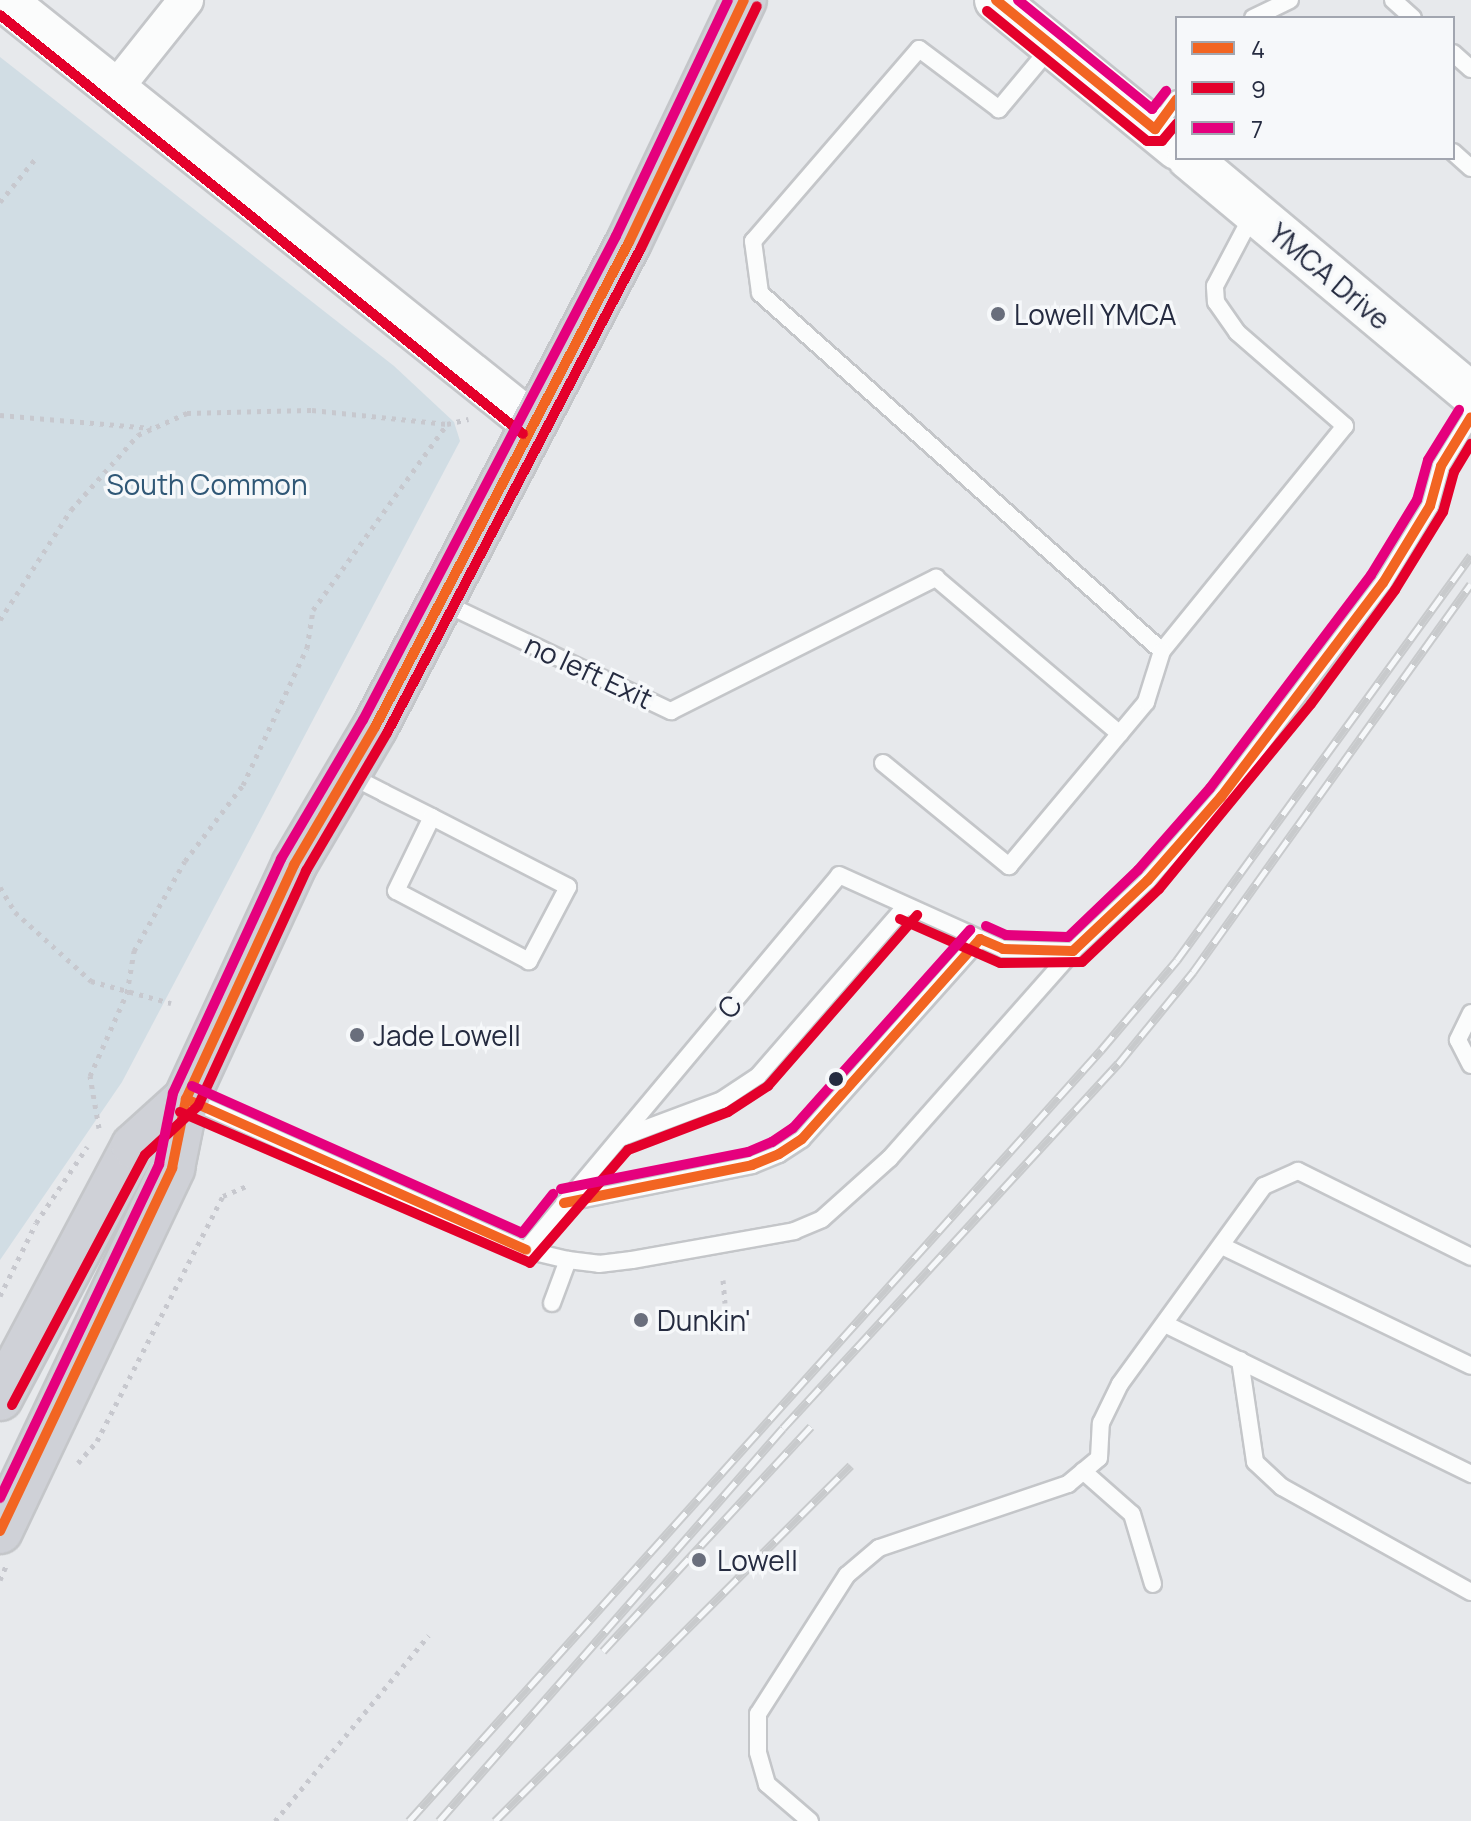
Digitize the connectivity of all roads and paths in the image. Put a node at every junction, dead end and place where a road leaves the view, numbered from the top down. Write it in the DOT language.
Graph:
graph roads {
  1 [pos="4,0"];
  2 [pos="186,0"];
  3 [pos="744,0"];
  4 [pos="1290,0"];
  5 [pos="1393,0"];
  6 [pos="1016,6"];
  7 [pos="1257,16"];
  8 [pos="1411,16"];
  9 [pos="1052,47"];
  10 [pos="1455,55"];
  11 [pos="1471,69"];
  12 [pos="115,89"];
  13 [pos="1170,126"];
  14 [pos="1455,154"];
  15 [pos="36,158"];
  16 [pos="1191,160"];
  17 [pos="1471,168"];
  18 [pos="0,202"];
  19 [pos="1254,212"];
  20 [pos="1466,397"];
  21 [pos="0,415"];
  22 [pos="469,419"];
  23 [pos="532,423"];
  24 [pos="447,424"];
  25 [pos="152,428"];
  26 [pos="456,609"];
  27 [pos="0,620"];
  28 [pos="1162,651"];
  29 [pos="1120,734"];
  30 [pos="883,763"];
  31 [pos="347,774"];
  32 [pos="432,817"];
  33 [pos="0,887"];
  34 [pos="906,906"];
  35 [pos="980,939"];
  36 [pos="1073,951"];
  37 [pos="127,993"];
  38 [pos="171,1003"];
  39 [pos="1471,1013"];
  40 [pos="1471,1065"];
  41 [pos="186,1099"];
  42 [pos="620,1138"];
  43 [pos="246,1186"];
  44 [pos="564,1203"];
  45 [pos="1222,1246"];
  46 [pos="526,1250"];
  47 [pos="1471,1257"];
  48 [pos="568,1260"];
  49 [pos="723,1280"];
  50 [pos="0,1296"];
  51 [pos="552,1303"];
  52 [pos="725,1303"];
  53 [pos="1167,1325"];
  54 [pos="1240,1360"];
  55 [pos="1471,1366"];
  56 [pos="0,1398"];
  57 [pos="71,1471"];
  58 [pos="1083,1471"];
  59 [pos="1471,1474"];
  60 [pos="13,1488"];
  61 [pos="5,1544"];
  62 [pos="0,1580"];
  63 [pos="1153,1584"];
  64 [pos="1471,1592"];
  65 [pos="429,1635"];
  66 [pos="275,1821"];
  67 [pos="810,1821"];
  1 -- 12 [label="street"];
  2 -- 12 [label="street"];
  3 -- 23 [label="main road"];
  4 -- 7 [label="lane"];
  5 -- 8 [label="lane"];
  6 -- 9 [label="street"];
  9 -- 13 [label="street"];
  9 -- 28 [label="lane"];
  10 -- 11 [label="lane"];
  12 -- 23 [label="street"];
  14 -- 17 [label="lane"];
  15 -- 18 [label="path"];
  16 -- 19 [label="street, YMCA Drive"];
  19 -- 20 [label="street, YMCA Drive"];
  19 -- 28 [label="lane"];
  20 -- 36 [label="lane"];
  21 -- 25 [label="path"];
  22 -- 24 [label="path"];
  23 -- 26 [label="main road"];
  24 -- 25 [label="path"];
  24 -- 37 [label="path"];
  25 -- 27 [label="path"];
  26 -- 29 [label="lane, no left Exit"];
  26 -- 31 [label="main road"];
  28 -- 29 [label="lane"];
  29 -- 30 [label="lane"];
  31 -- 32 [label="lane"];
  31 -- 41 [label="main road"];
  32 -- 32 [label="lane"];
  33 -- 37 [label="path"];
  34 -- 35 [label="lane"];
  34 -- 42 [label="lane"];
  34 -- 42 [label="lane, C"];
  35 -- 36 [label="lane"];
  35 -- 44 [label="lane"];
  36 -- 48 [label="lane"];
  37 -- 38 [label="path"];
  37 -- 50 [label="path"];
  39 -- 40 [label="lane"];
  41 -- 46 [label="lane"];
  41 -- 56 [label="main road"];
  41 -- 60 [label="main road"];
  42 -- 44 [label="lane, C"];
  43 -- 57 [label="path"];
  44 -- 46 [label="lane, C"];
  45 -- 47 [label="lane"];
  45 -- 53 [label="lane"];
  45 -- 55 [label="lane"];
  46 -- 48 [label="lane"];
  48 -- 51 [label="lane"];
  49 -- 52 [label="path"];
  53 -- 54 [label="lane"];
  53 -- 58 [label="lane"];
  54 -- 59 [label="lane"];
  54 -- 64 [label="lane"];
  58 -- 63 [label="lane"];
  58 -- 67 [label="lane"];
  60 -- 61 [label="main road"];
  61 -- 62 [label="path"];
  65 -- 66 [label="path"];
}
